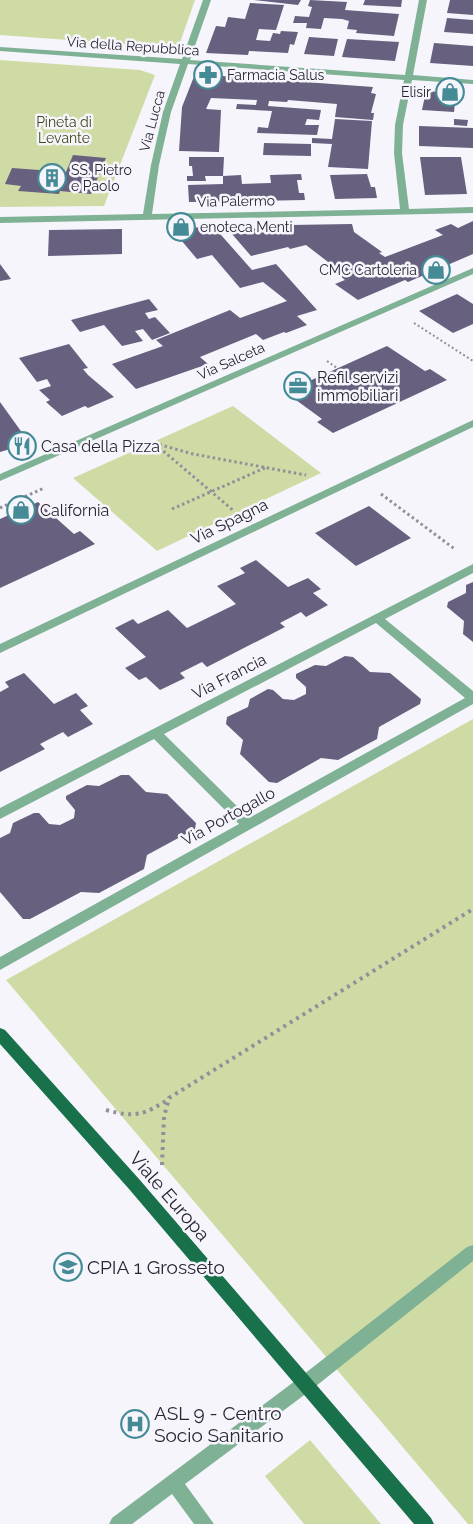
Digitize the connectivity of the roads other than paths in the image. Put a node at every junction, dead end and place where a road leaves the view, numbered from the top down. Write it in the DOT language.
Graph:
graph roads {
  1 [pos="207,0"];
  2 [pos="423,0"];
  3 [pos="0,49"];
  4 [pos="184,62"];
  5 [pos="410,78"];
  6 [pos="473,82"];
  7 [pos="473,210"];
  8 [pos="405,211"];
  9 [pos="147,217"];
  10 [pos="0,220"];
  11 [pos="473,271"];
  12 [pos="473,423"];
  13 [pos="0,478"];
  14 [pos="473,568"];
  15 [pos="377,618"];
  16 [pos="0,649"];
  17 [pos="473,698"];
  18 [pos="155,733"];
  19 [pos="0,814"];
  20 [pos="248,825"];
  21 [pos="0,964"];
  22 [pos="0,1034"];
  23 [pos="473,1252"];
  24 [pos="306,1384"];
  25 [pos="174,1483"];
  26 [pos="118,1524"];
  27 [pos="205,1524"];
  28 [pos="424,1524"];
  1 -- 4 [label="street, Via Lucca"];
  2 -- 5 [label="street"];
  3 -- 4 [label="street, Via della Repubblica"];
  4 -- 5 [label="street, Via della Repubblica"];
  4 -- 9 [label="street, Via Lucca"];
  5 -- 6 [label="street, Via della Repubblica"];
  5 -- 8 [label="street"];
  7 -- 8 [label="street, Via Palermo"];
  8 -- 9 [label="street, Via Palermo"];
  9 -- 10 [label="street, Via Palermo"];
  11 -- 13 [label="street, Via Salceta"];
  12 -- 16 [label="street, Via Spagna"];
  14 -- 15 [label="street, Via Francia"];
  15 -- 17 [label="street"];
  15 -- 18 [label="street, Via Francia"];
  17 -- 20 [label="street, Via Portogallo"];
  18 -- 19 [label="street, Via Francia"];
  18 -- 20 [label="street"];
  20 -- 21 [label="street, Via Portogallo"];
  22 -- 24 [label="main road, Viale Europa"];
  23 -- 24 [label="street"];
  24 -- 25 [label="street"];
  24 -- 28 [label="main road, Viale Europa"];
  25 -- 26 [label="street"];
  25 -- 27 [label="street"];
}
